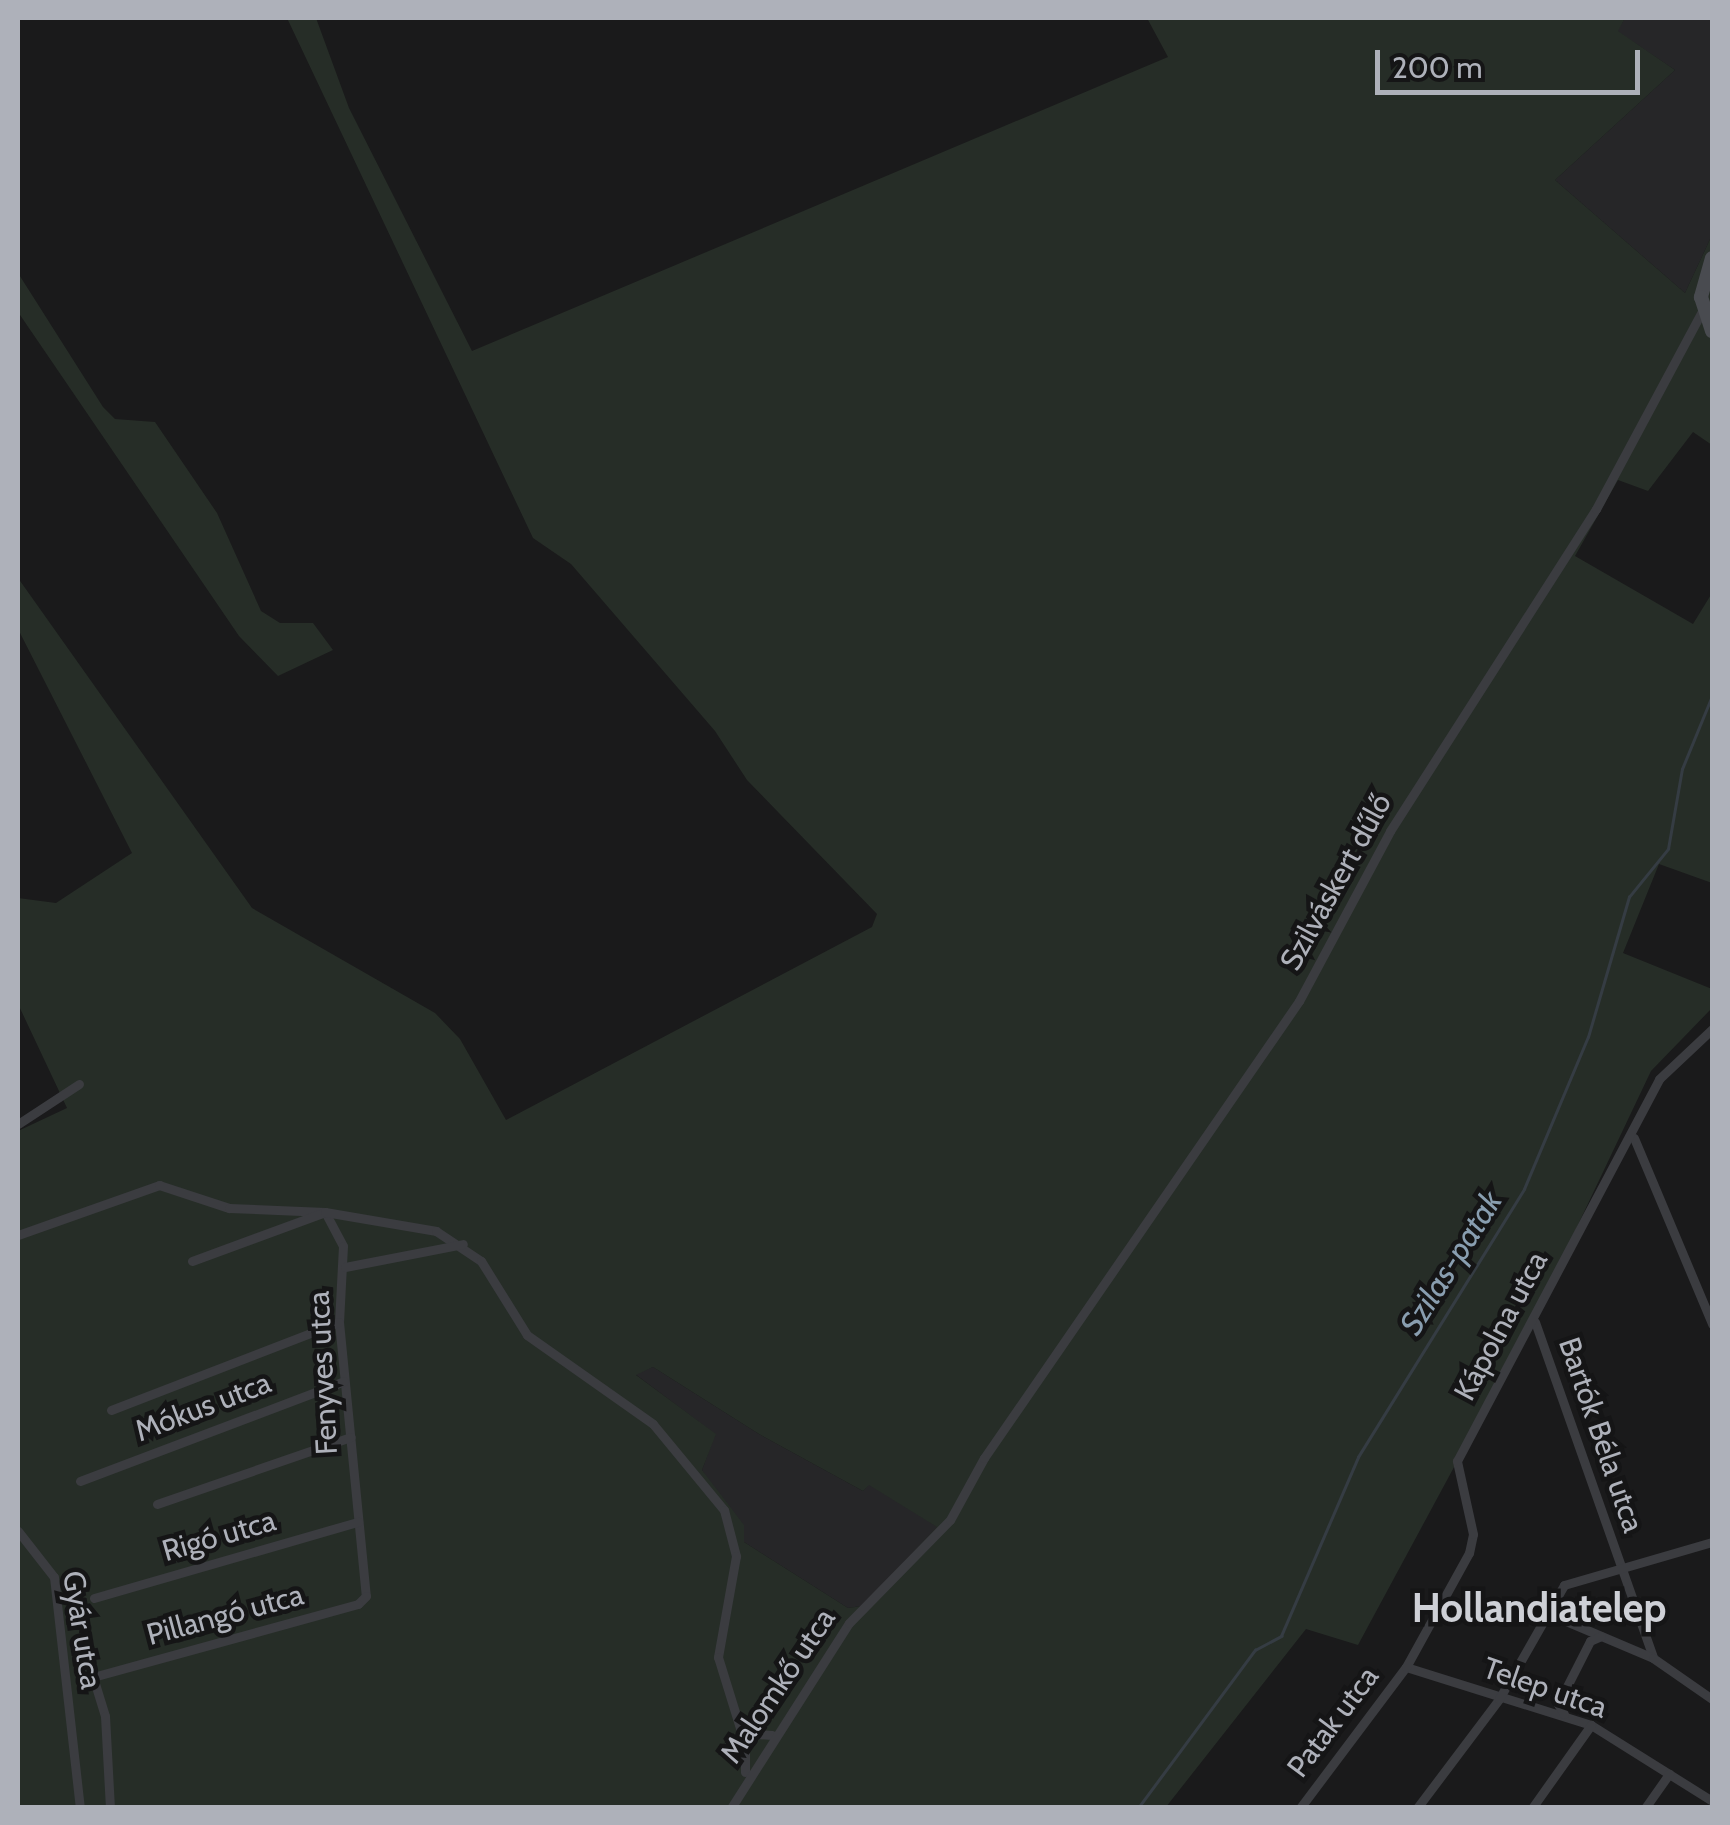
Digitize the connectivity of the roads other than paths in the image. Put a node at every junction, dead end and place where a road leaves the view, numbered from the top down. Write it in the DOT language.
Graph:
graph roads {
  1 [pos="1712,258"];
  2 [pos="1702,312"];
  3 [pos="1712,331"];
  4 [pos="1712,1029"];
  5 [pos="79,1084"];
  6 [pos="18,1124"];
  7 [pos="1634,1138"];
  8 [pos="325,1212"];
  9 [pos="18,1235"];
  10 [pos="462,1244"];
  11 [pos="192,1261"];
  12 [pos="345,1267"];
  13 [pos="340,1322"];
  14 [pos="1535,1322"];
  15 [pos="1712,1324"];
  16 [pos="344,1380"];
  17 [pos="111,1410"];
  18 [pos="351,1437"];
  19 [pos="984,1458"];
  20 [pos="80,1481"];
  21 [pos="157,1504"];
  22 [pos="358,1522"];
  23 [pos="18,1532"];
  24 [pos="1712,1542"];
  25 [pos="1620,1565"];
  26 [pos="366,1596"];
  27 [pos="94,1598"];
  28 [pos="1547,1613"];
  29 [pos="1602,1636"];
  30 [pos="1652,1658"];
  31 [pos="1406,1667"];
  32 [pos="93,1677"];
  33 [pos="1499,1699"];
  34 [pos="1712,1699"];
  35 [pos="1566,1716"];
  36 [pos="1592,1725"];
  37 [pos="742,1734"];
  38 [pos="775,1734"];
  39 [pos="1669,1774"];
  40 [pos="744,1779"];
  41 [pos="1712,1802"];
  42 [pos="80,1808"];
  43 [pos="110,1808"];
  44 [pos="731,1808"];
  45 [pos="1300,1808"];
  46 [pos="1418,1808"];
  47 [pos="1532,1808"];
  48 [pos="1645,1808"];
  1 -- 2 [label="main road"];
  2 -- 3 [label="main road"];
  2 -- 19 [label="street, Szilváskert dűlő"];
  4 -- 7 [label="street, Kápolna utca"];
  5 -- 6 [label="street"];
  7 -- 14 [label="street, Kápolna utca"];
  7 -- 15 [label="street"];
  8 -- 9 [label="street"];
  8 -- 10 [label="street"];
  8 -- 11 [label="street"];
  8 -- 12 [label="street"];
  10 -- 12 [label="street, Fenyves utca"];
  10 -- 37 [label="street"];
  12 -- 13 [label="street, Fenyves utca"];
  13 -- 16 [label="street, Fenyves utca"];
  13 -- 17 [label="street"];
  14 -- 25 [label="street, Bartók Béla utca"];
  14 -- 31 [label="street, Kápolna utca"];
  16 -- 18 [label="street, Fenyves utca"];
  16 -- 20 [label="street, Mókus utca"];
  18 -- 21 [label="street"];
  18 -- 22 [label="street, Fenyves utca"];
  19 -- 38 [label="street, Malomkő utca"];
  22 -- 26 [label="street, Fenyves utca"];
  22 -- 27 [label="street, Rigó utca"];
  23 -- 42 [label="street, Gyár utca"];
  24 -- 25 [label="street"];
  25 -- 28 [label="street"];
  25 -- 30 [label="street, Bartók Béla utca"];
  26 -- 32 [label="street, Pillangó utca"];
  28 -- 29 [label="street"];
  28 -- 33 [label="street"];
  29 -- 30 [label="street"];
  29 -- 35 [label="street"];
  30 -- 34 [label="street"];
  31 -- 33 [label="street, Telep utca"];
  31 -- 45 [label="street, Patak utca"];
  32 -- 43 [label="street, Gyár utca"];
  33 -- 35 [label="street, Telep utca"];
  33 -- 46 [label="street"];
  35 -- 36 [label="street, Telep utca"];
  36 -- 39 [label="street, Telep utca"];
  36 -- 47 [label="street"];
  37 -- 38 [label="street"];
  37 -- 40 [label="street"];
  38 -- 40 [label="street, Malomkő utca"];
  39 -- 41 [label="street, Telep utca"];
  39 -- 48 [label="street"];
  40 -- 44 [label="street, Malomkő utca"];
}
